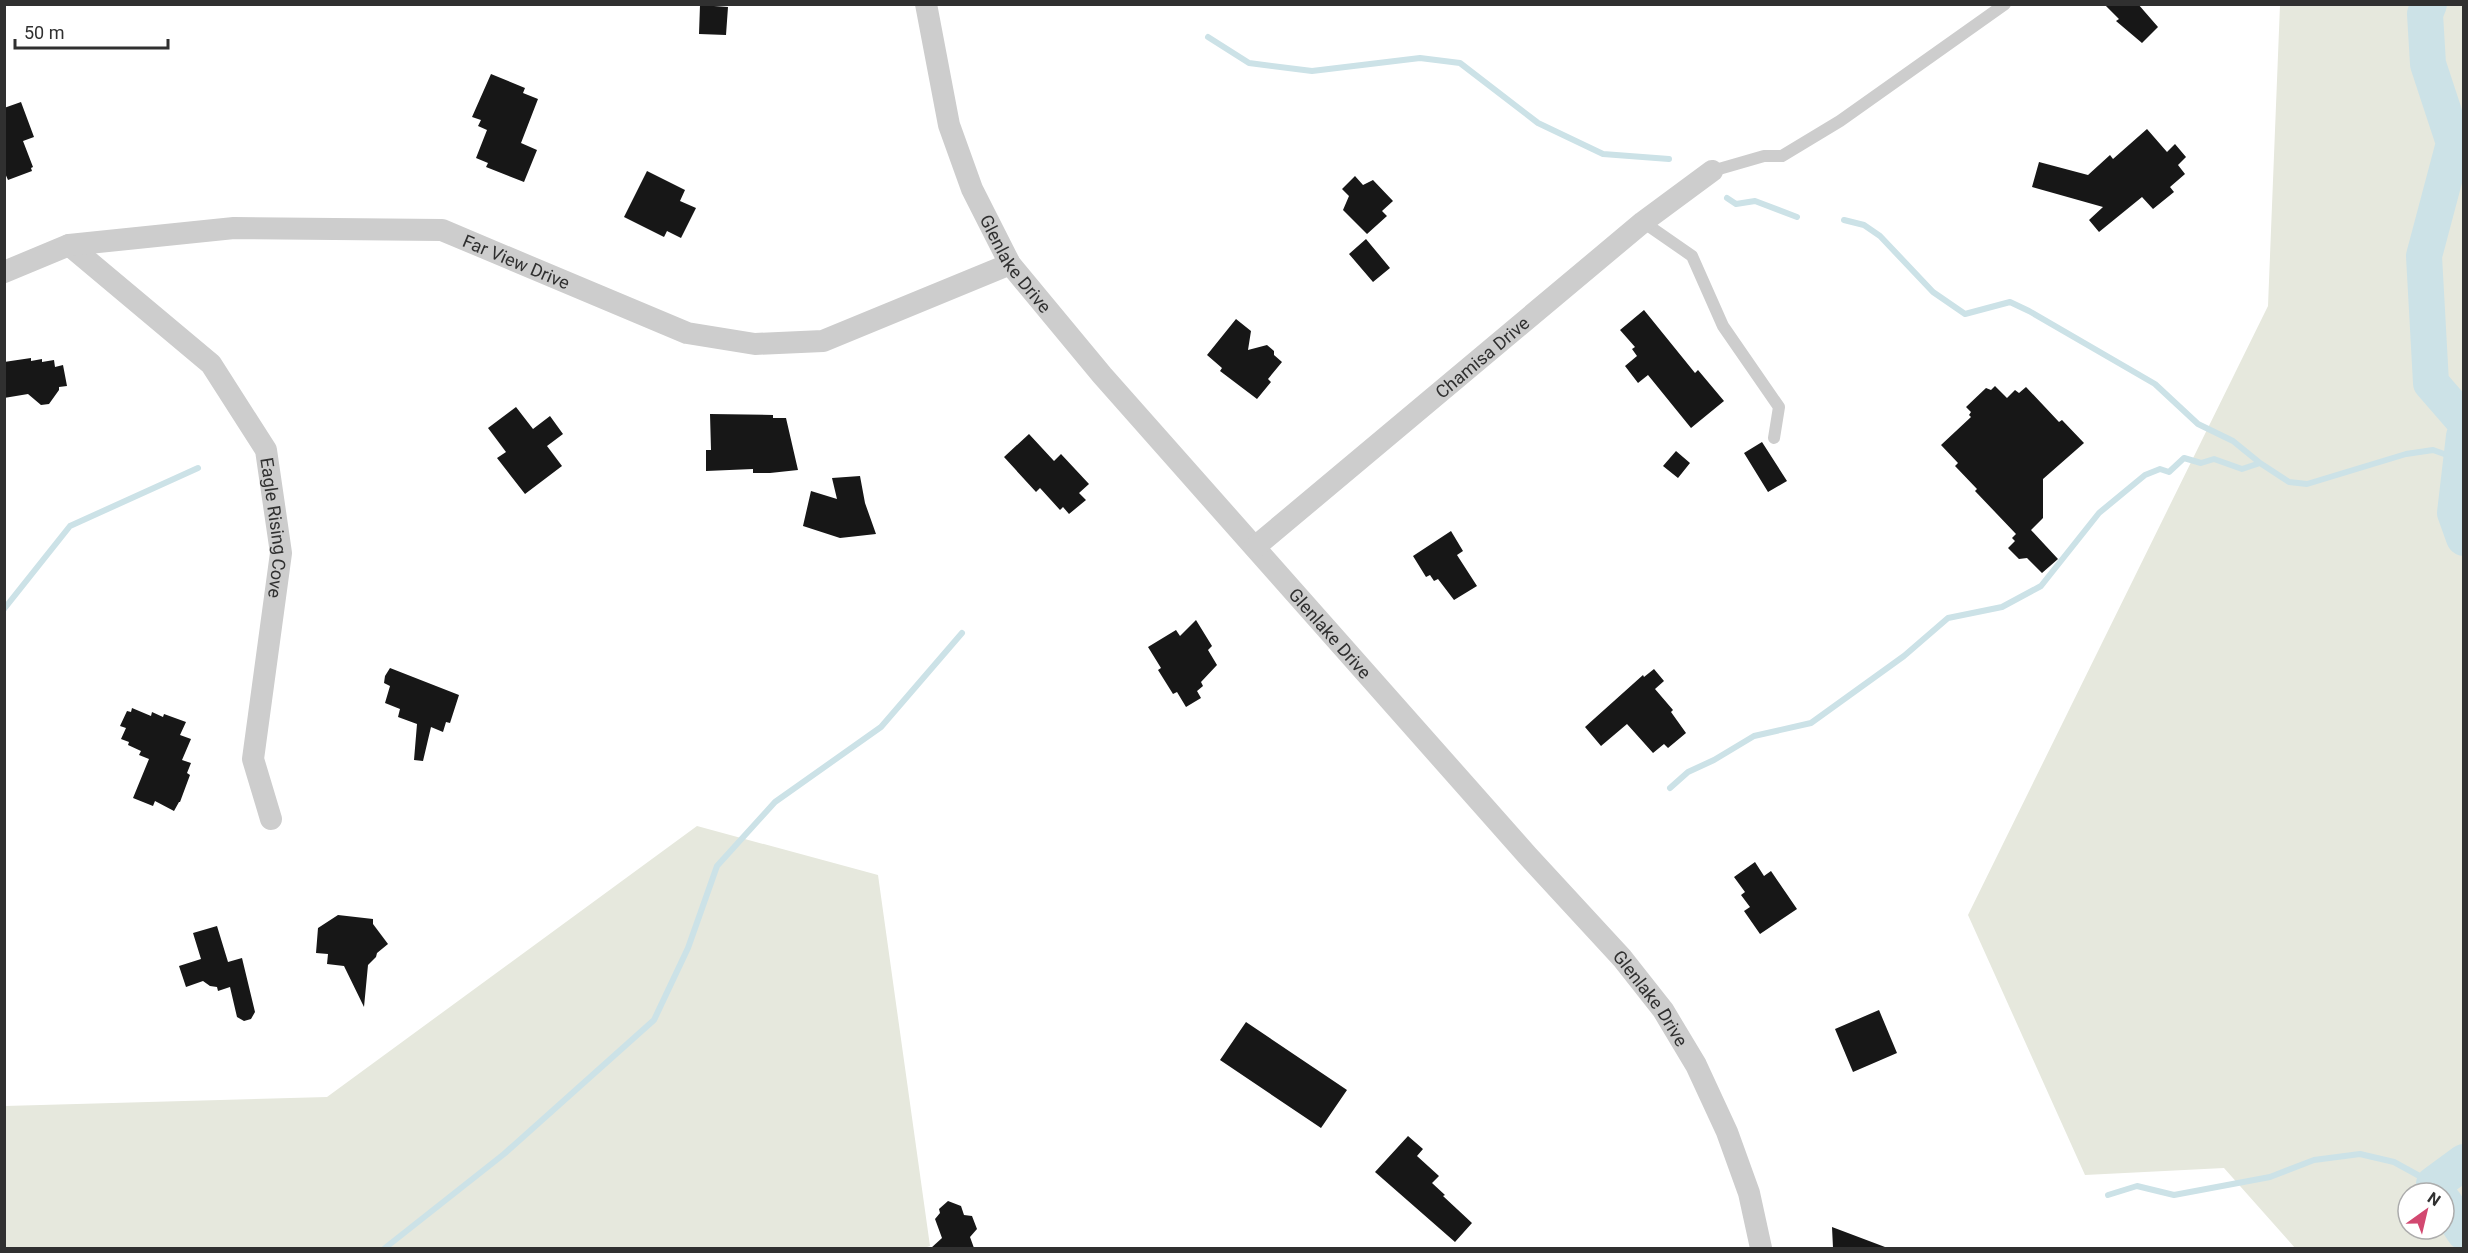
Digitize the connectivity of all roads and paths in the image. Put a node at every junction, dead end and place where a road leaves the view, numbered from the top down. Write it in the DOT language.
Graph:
graph roads {
  1 [pos="926,4"];
  2 [pos="2005,4"];
  3 [pos="1712,171"];
  4 [pos="1643,222"];
  5 [pos="69,245"];
  6 [pos="1010,264"];
  7 [pos="4,272"];
  8 [pos="1774,438"];
  9 [pos="1255,547"];
  10 [pos="271,819"];
  11 [pos="1761,1248"];
  1 -- 6 [label="street, Glenlake Drive"];
  2 -- 3 [label="lane"];
  3 -- 4 [label="street, Chamisa Drive"];
  4 -- 8 [label="lane"];
  4 -- 9 [label="street, Chamisa Drive"];
  5 -- 6 [label="street, Far View Drive"];
  5 -- 7 [label="street, Far View Drive"];
  5 -- 10 [label="street, Eagle Rising Cove"];
  6 -- 9 [label="street, Glenlake Drive"];
  9 -- 11 [label="street, Glenlake Drive"];
}
